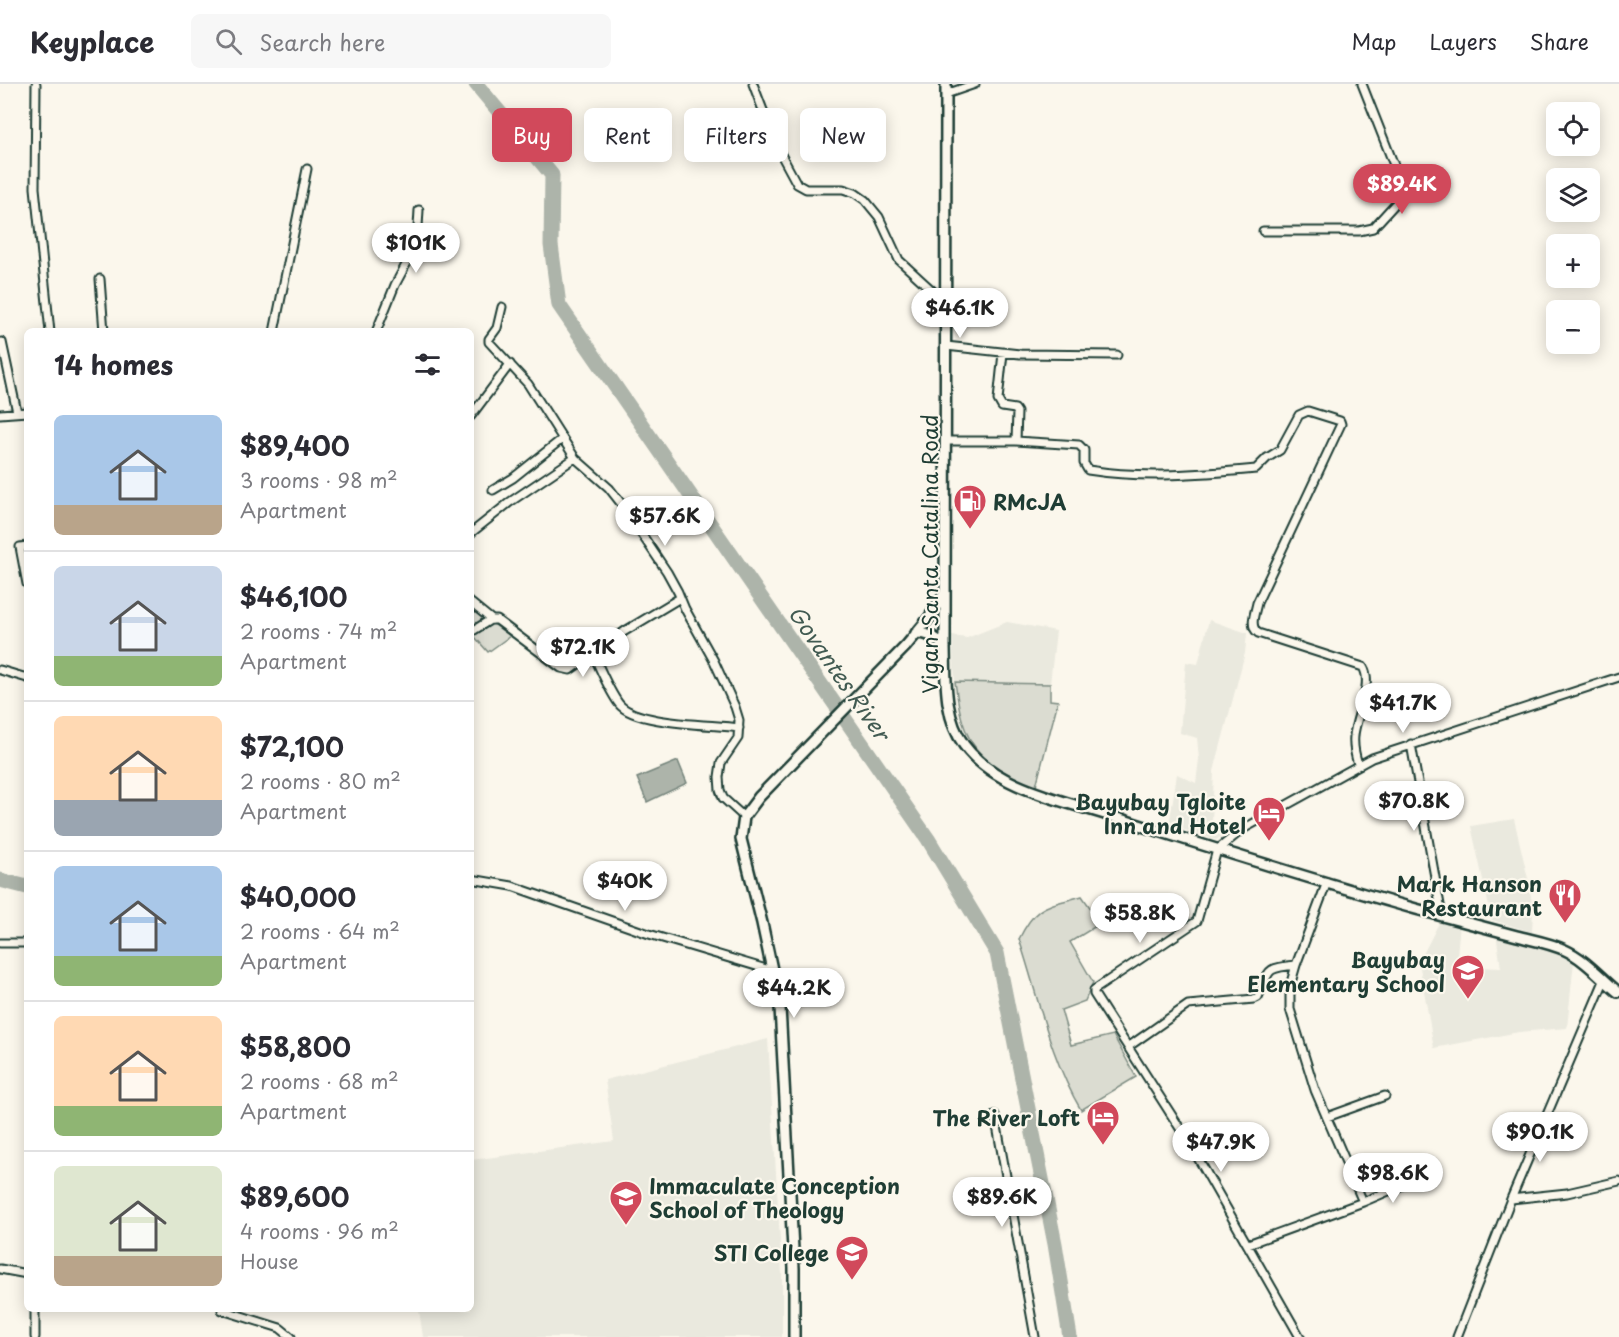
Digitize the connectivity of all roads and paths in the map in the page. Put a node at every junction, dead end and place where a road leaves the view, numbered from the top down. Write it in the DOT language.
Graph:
graph roads {
  1 [pos="36,84"];
  2 [pos="753,84"];
  3 [pos="975,84"];
  4 [pos="1362,84"];
  5 [pos="946,89"];
  6 [pos="307,170"];
  7 [pos="419,210"];
  8 [pos="1263,231"];
  9 [pos="100,279"];
  10 [pos="946,303"];
  11 [pos="502,308"];
  12 [pos="50,328"];
  13 [pos="104,328"];
  14 [pos="275,328"];
  15 [pos="378,328"];
  16 [pos="2,342"];
  17 [pos="946,346"];
  18 [pos="1003,353"];
  19 [pos="1117,355"];
  20 [pos="510,364"];
  21 [pos="24,411"];
  22 [pos="17,412"];
  23 [pos="474,412"];
  24 [pos="0,414"];
  25 [pos="562,439"];
  26 [pos="946,441"];
  27 [pos="1016,441"];
  28 [pos="575,458"];
  29 [pos="493,490"];
  30 [pos="474,531"];
  31 [pos="24,546"];
  32 [pos="24,568"];
  33 [pos="944,593"];
  34 [pos="681,598"];
  35 [pos="474,605"];
  36 [pos="492,620"];
  37 [pos="474,630"];
  38 [pos="916,633"];
  39 [pos="945,648"];
  40 [pos="592,654"];
  41 [pos="0,670"];
  42 [pos="24,677"];
  43 [pos="1619,677"];
  44 [pos="739,728"];
  45 [pos="1411,744"];
  46 [pos="1358,764"];
  47 [pos="744,817"];
  48 [pos="1217,850"];
  49 [pos="474,880"];
  50 [pos="1327,882"];
  51 [pos="1442,916"];
  52 [pos="0,943"];
  53 [pos="24,943"];
  54 [pos="1296,966"];
  55 [pos="773,971"];
  56 [pos="1604,981"];
  57 [pos="1619,992"];
  58 [pos="1128,1047"];
  59 [pos="1385,1096"];
  60 [pos="995,1115"];
  61 [pos="1328,1117"];
  62 [pos="1619,1181"];
  63 [pos="1412,1182"];
  64 [pos="1511,1199"];
  65 [pos="1364,1202"];
  66 [pos="1248,1244"];
  67 [pos="0,1269"];
  68 [pos="24,1273"];
  69 [pos="35,1312"];
  70 [pos="228,1312"];
  71 [pos="35,1337"];
  72 [pos="291,1337"];
  73 [pos="794,1337"];
  74 [pos="1035,1337"];
  75 [pos="1300,1337"];
  76 [pos="1457,1337"];
  1 -- 12 [label="street"];
  2 -- 10 [label="street"];
  3 -- 5 [label="street"];
  4 -- 8 [label="street"];
  5 -- 10 [label="main road, Vigan-Santa Catalina Road"];
  6 -- 14 [label="street"];
  7 -- 15 [label="street"];
  9 -- 13 [label="street"];
  10 -- 17 [label="main road, Vigan-Santa Catalina Road"];
  11 -- 20 [label="street"];
  16 -- 22 [label="street"];
  17 -- 18 [label="street"];
  17 -- 26 [label="main road, Vigan-Santa Catalina Road"];
  18 -- 19 [label="street"];
  18 -- 27 [label="street"];
  20 -- 23 [label="street"];
  20 -- 25 [label="street"];
  21 -- 22 [label="street"];
  22 -- 24 [label="street"];
  25 -- 28 [label="street"];
  25 -- 29 [label="street"];
  26 -- 27 [label="street"];
  26 -- 33 [label="main road, Vigan-Santa Catalina Road"];
  27 -- 46 [label="street"];
  28 -- 30 [label="street"];
  28 -- 34 [label="street"];
  31 -- 32 [label="street"];
  33 -- 38 [label="main road"];
  33 -- 39 [label="main road, Vigan-Santa Catalina Road"];
  34 -- 40 [label="street"];
  34 -- 44 [label="street"];
  35 -- 36 [label="street"];
  36 -- 37 [label="street"];
  36 -- 40 [label="street"];
  38 -- 39 [label="main road"];
  38 -- 47 [label="main road"];
  39 -- 48 [label="main road, Vigan-Santa Catalina Road"];
  40 -- 44 [label="street"];
  41 -- 42 [label="street"];
  43 -- 45 [label="street"];
  44 -- 47 [label="street"];
  45 -- 46 [label="street"];
  45 -- 51 [label="street"];
  46 -- 48 [label="street"];
  47 -- 55 [label="main road"];
  48 -- 50 [label="main road, Vigan-Santa Catalina Road"];
  48 -- 58 [label="street"];
  49 -- 55 [label="street"];
  50 -- 51 [label="main road, Vigan-Santa Catalina Road"];
  50 -- 54 [label="street"];
  51 -- 56 [label="main road, Vigan-Santa Catalina Road"];
  52 -- 53 [label="street"];
  54 -- 58 [label="street"];
  54 -- 61 [label="street"];
  55 -- 73 [label="main road"];
  56 -- 57 [label="main road, Vigan-Santa Catalina Road"];
  56 -- 64 [label="street"];
  58 -- 66 [label="street"];
  59 -- 61 [label="street"];
  60 -- 74 [label="street"];
  61 -- 65 [label="street"];
  62 -- 64 [label="street"];
  63 -- 65 [label="street"];
  64 -- 76 [label="street"];
  65 -- 66 [label="street"];
  66 -- 75 [label="street"];
  67 -- 68 [label="street"];
  69 -- 71 [label="street"];
  70 -- 72 [label="street"];
}
